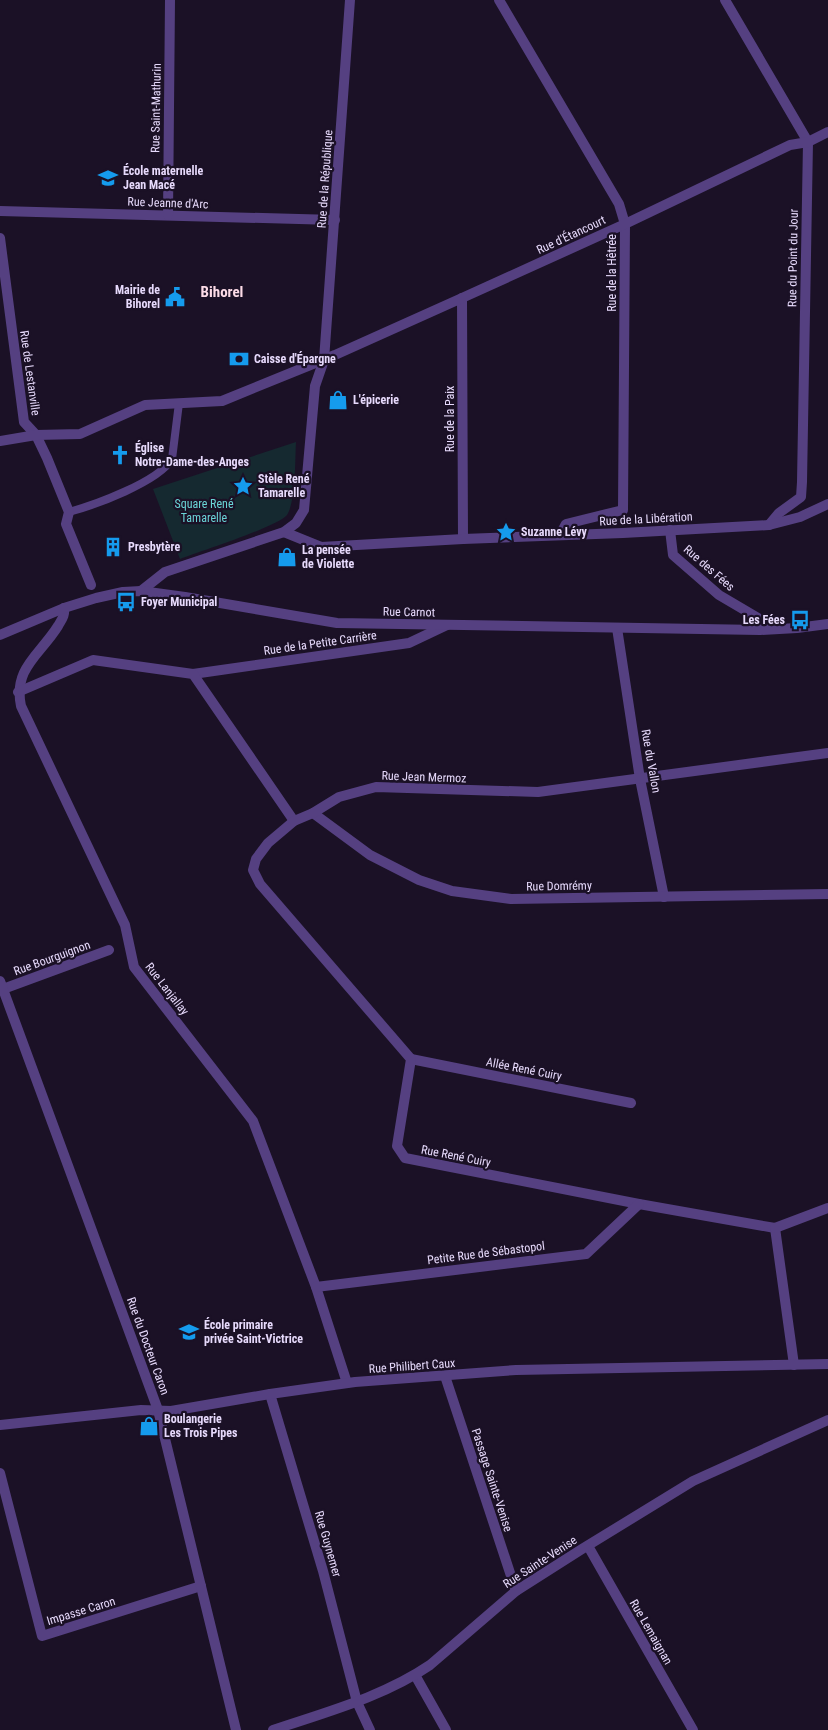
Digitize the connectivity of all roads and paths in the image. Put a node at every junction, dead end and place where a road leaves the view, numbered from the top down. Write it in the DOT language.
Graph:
graph roads {
  1 [pos="170,0"];
  2 [pos="350,0"];
  3 [pos="498,0"];
  4 [pos="725,0"];
  5 [pos="828,132"];
  6 [pos="808,142"];
  7 [pos="0,211"];
  8 [pos="168,215"];
  9 [pos="335,220"];
  10 [pos="625,224"];
  11 [pos="0,238"];
  12 [pos="462,298"];
  13 [pos="324,360"];
  14 [pos="179,403"];
  15 [pos="36,435"];
  16 [pos="0,441"];
  17 [pos="828,504"];
  18 [pos="69,512"];
  19 [pos="769,525"];
  20 [pos="670,530"];
  21 [pos="284,532"];
  22 [pos="560,535"];
  23 [pos="463,538"];
  24 [pos="91,585"];
  25 [pos="141,591"];
  26 [pos="64,608"];
  27 [pos="828,624"];
  28 [pos="447,625"];
  29 [pos="617,628"];
  30 [pos="775,628"];
  31 [pos="0,635"];
  32 [pos="194,674"];
  33 [pos="18,692"];
  34 [pos="828,753"];
  35 [pos="640,779"];
  36 [pos="313,814"];
  37 [pos="294,821"];
  38 [pos="828,894"];
  39 [pos="664,897"];
  40 [pos="109,950"];
  41 [pos="2,985"];
  42 [pos="411,1059"];
  43 [pos="632,1103"];
  44 [pos="639,1204"];
  45 [pos="828,1208"];
  46 [pos="775,1228"];
  47 [pos="316,1287"];
  48 [pos="828,1364"];
  49 [pos="794,1365"];
  50 [pos="445,1376"];
  51 [pos="347,1383"];
  52 [pos="270,1394"];
  53 [pos="158,1410"];
  54 [pos="828,1420"];
  55 [pos="0,1425"];
  56 [pos="0,1474"];
  57 [pos="588,1546"];
  58 [pos="201,1586"];
  59 [pos="516,1591"];
  60 [pos="415,1675"];
  61 [pos="357,1702"];
  62 [pos="236,1730"];
  63 [pos="273,1730"];
  64 [pos="370,1730"];
  65 [pos="446,1730"];
  66 [pos="693,1730"];
  1 -- 8 [label="street, Rue Saint-Mathurin"];
  2 -- 9 [label="street, Rue de la République"];
  3 -- 10 [label="street, Rue de la Hêtrée"];
  4 -- 6 [label="street"];
  5 -- 6 [label="street, Rue d'Étancourt"];
  6 -- 10 [label="street, Rue d'Étancourt"];
  6 -- 19 [label="street, Rue du Point du Jour"];
  7 -- 8 [label="street, Rue Jeanne d'Arc"];
  8 -- 9 [label="street, Rue Jeanne d'Arc"];
  9 -- 13 [label="street, Rue de la République"];
  10 -- 12 [label="street, Rue d'Étancourt"];
  10 -- 22 [label="street, Rue de la Hêtrée"];
  11 -- 15 [label="street, Rue de Lestanville"];
  12 -- 13 [label="street, Rue d'Étancourt"];
  12 -- 23 [label="street, Rue de la Paix"];
  13 -- 14 [label="street, Rue d'Étancourt"];
  13 -- 21 [label="street, Rue de la République"];
  14 -- 15 [label="street, Rue d'Étancourt"];
  14 -- 18 [label="lane"];
  15 -- 16 [label="street, Rue d'Étancourt"];
  15 -- 18 [label="street, Rue de Lestanville"];
  17 -- 19 [label="street, Rue de la Libération"];
  18 -- 24 [label="street, Rue de Lestanville"];
  19 -- 20 [label="street, Rue de la Libération"];
  20 -- 22 [label="street, Rue de la Libération"];
  20 -- 30 [label="street, Rue des Fées"];
  21 -- 23 [label="street, Rue de la Libération"];
  21 -- 25 [label="street"];
  22 -- 23 [label="street, Rue de la Libération"];
  25 -- 26 [label="street, Rue Carnot"];
  25 -- 28 [label="street, Rue Carnot"];
  26 -- 31 [label="street, Rue Carnot"];
  26 -- 33 [label="street"];
  27 -- 30 [label="street, Rue Carnot"];
  28 -- 29 [label="street, Rue Carnot"];
  28 -- 32 [label="street, Rue de la Petite Carrière"];
  29 -- 30 [label="street, Rue Carnot"];
  29 -- 35 [label="street, Rue du Vallon"];
  32 -- 33 [label="street"];
  32 -- 37 [label="street"];
  33 -- 47 [label="street, Rue Lanjallay"];
  34 -- 35 [label="street, Rue Jean Mermoz"];
  35 -- 36 [label="street, Rue Jean Mermoz"];
  35 -- 39 [label="street, Rue du Vallon"];
  36 -- 37 [label="street, Rue Jean Mermoz"];
  36 -- 39 [label="street, Rue Domrémy"];
  37 -- 42 [label="street"];
  38 -- 39 [label="street, Rue Domrémy"];
  40 -- 41 [label="street, Rue Bourguignon"];
  41 -- 53 [label="street, Rue du Docteur Caron"];
  42 -- 43 [label="street, Allée René Cuiry"];
  42 -- 44 [label="street, Rue René Cuiry"];
  44 -- 46 [label="street, Rue René Cuiry"];
  44 -- 47 [label="street, Petite Rue de Sébastopol"];
  45 -- 46 [label="street"];
  46 -- 49 [label="street"];
  47 -- 51 [label="street, Rue Lanjallay"];
  48 -- 49 [label="street, Rue Philibert Caux"];
  49 -- 50 [label="street, Rue Philibert Caux"];
  50 -- 51 [label="street, Rue Philibert Caux"];
  50 -- 59 [label="street, Passage Sainte-Venise"];
  51 -- 52 [label="street, Rue Philibert Caux"];
  52 -- 53 [label="street, Rue Philibert Caux"];
  52 -- 61 [label="street, Rue Guynemer"];
  53 -- 55 [label="street, Rue Philibert Caux"];
  53 -- 58 [label="street, Rue du Docteur Caron"];
  54 -- 57 [label="street, Rue Sainte-Venise"];
  56 -- 58 [label="street, Impasse Caron"];
  57 -- 59 [label="street, Rue Sainte-Venise"];
  57 -- 66 [label="street, Rue Lemaignan"];
  58 -- 62 [label="street, Rue du Docteur Caron"];
  59 -- 60 [label="street, Rue Sainte-Venise"];
  60 -- 61 [label="street, Rue Sainte-Venise"];
  60 -- 65 [label="street"];
  61 -- 63 [label="street, Rue Sainte-Venise"];
  61 -- 64 [label="street, Rue Guynemer"];
}
